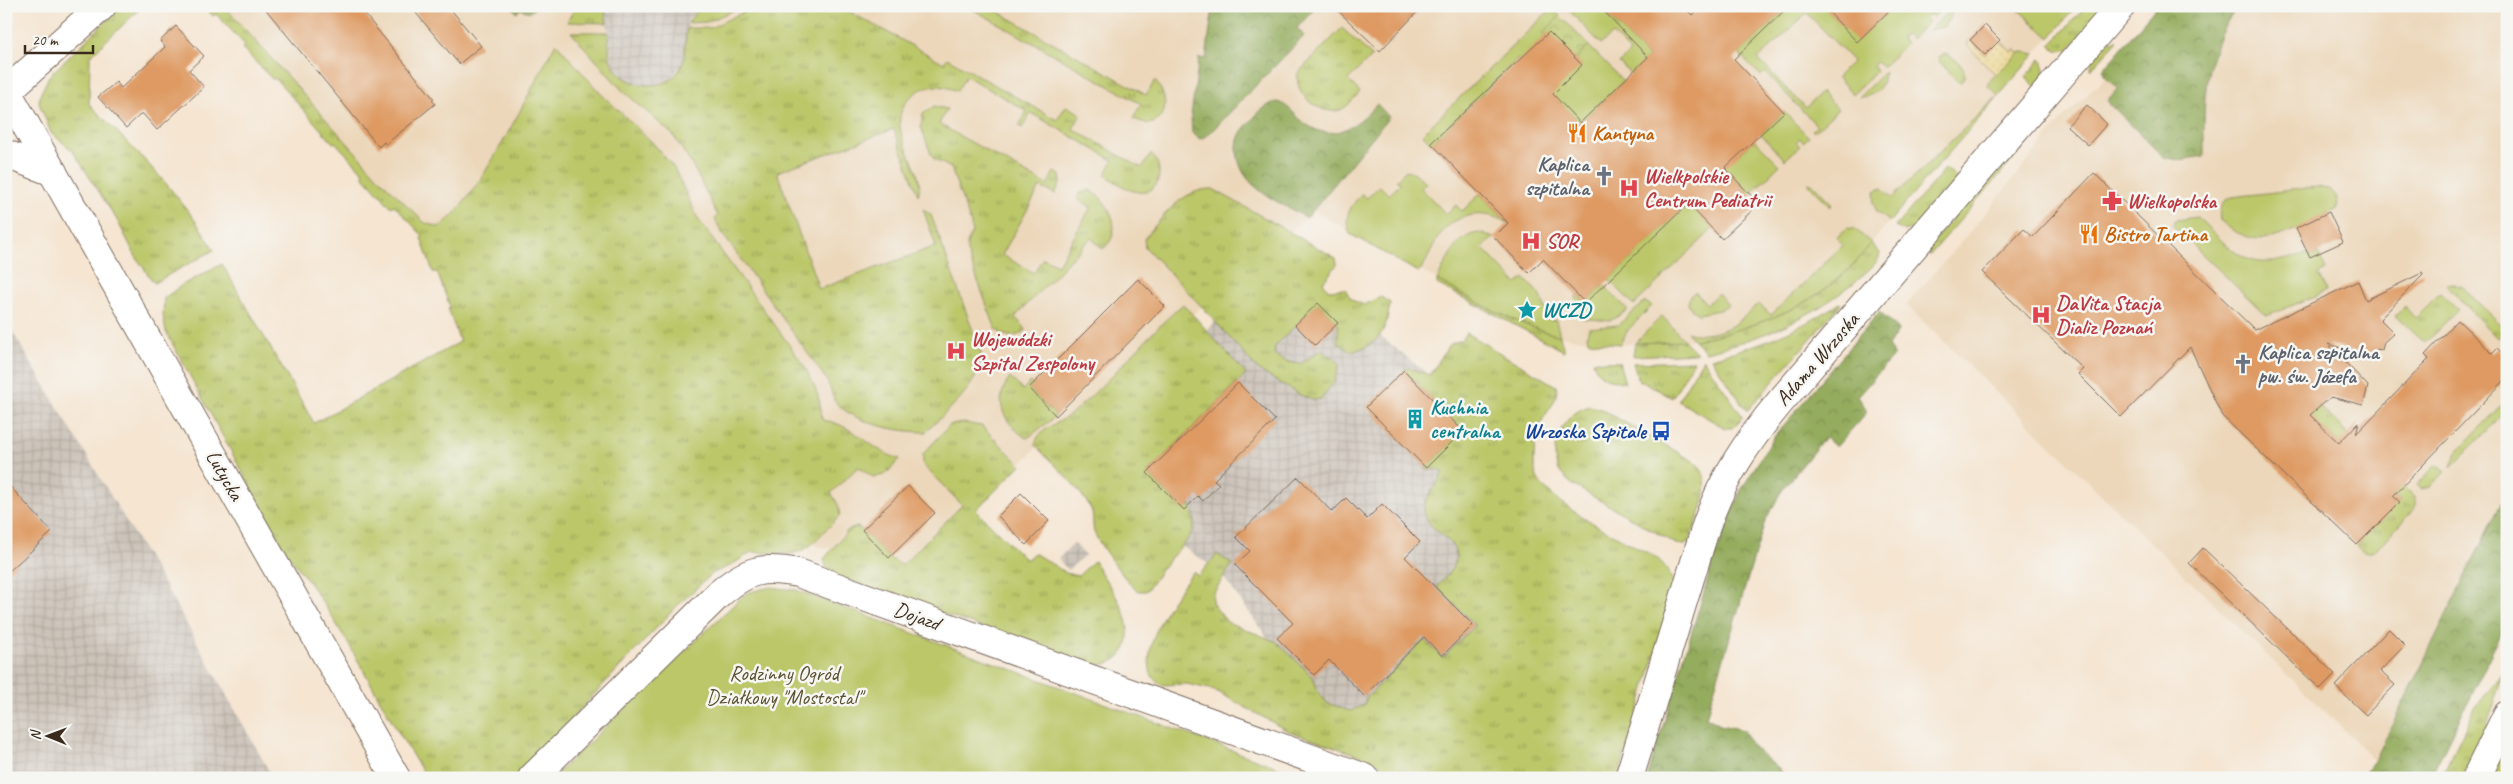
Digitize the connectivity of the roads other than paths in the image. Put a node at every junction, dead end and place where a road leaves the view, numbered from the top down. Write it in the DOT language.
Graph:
graph roads {
  1 [pos="102,6"];
  2 [pos="2122,6"];
  3 [pos="6,91"];
  4 [pos="6,154"];
  5 [pos="53,172"];
  6 [pos="2507,715"];
  7 [pos="396,778"];
  8 [pos="532,778"];
  9 [pos="1365,778"];
  10 [pos="1629,778"];
  11 [pos="2476,778"];
  1 -- 3 [label="street"];
  2 -- 10 [label="street, Adama Wrzoska"];
  3 -- 5 [label="street, Lutycka"];
  4 -- 5 [label="street"];
  5 -- 7 [label="street, Lutycka"];
  6 -- 11 [label="street"];
  8 -- 9 [label="street, Dojazd"];
}
